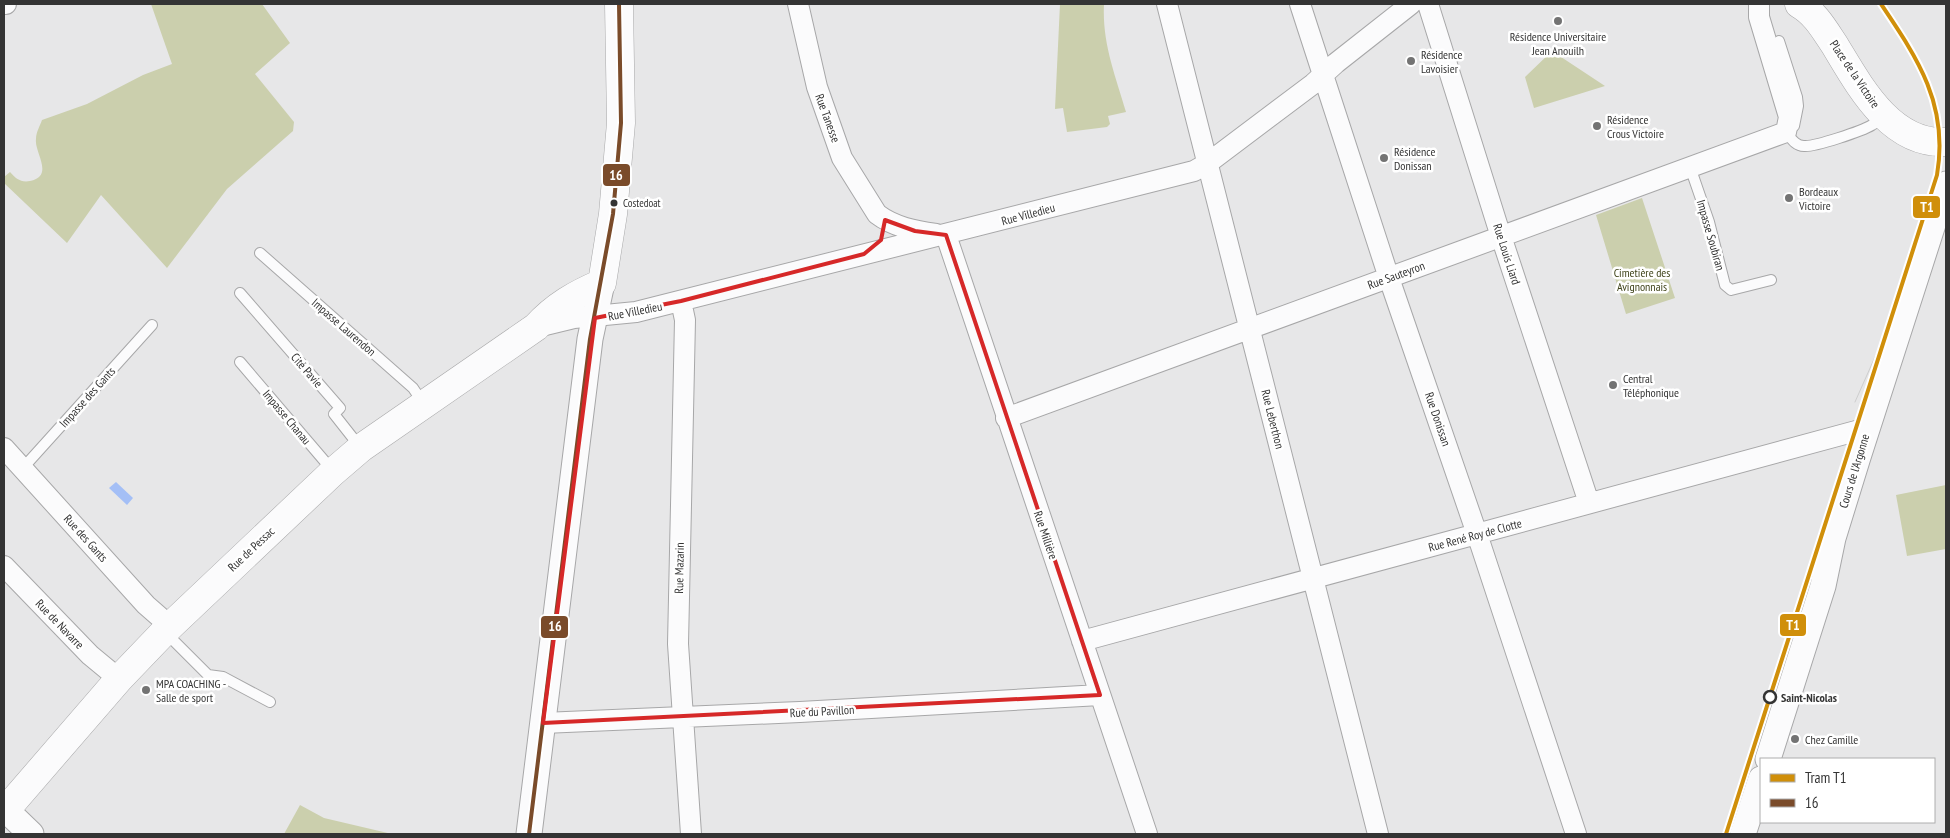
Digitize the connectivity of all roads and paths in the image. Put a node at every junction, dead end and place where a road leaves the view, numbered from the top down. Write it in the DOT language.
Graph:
graph roads {
  1 [pos="619,4"];
  2 [pos="798,4"];
  3 [pos="1167,4"];
  4 [pos="1300,4"];
  5 [pos="1411,4"];
  6 [pos="1428,4"];
  7 [pos="1759,4"];
  8 [pos="1799,4"];
  9 [pos="1820,14"];
  10 [pos="1779,42"];
  11 [pos="1323,76"];
  12 [pos="1883,115"];
  13 [pos="1786,132"];
  14 [pos="1946,142"];
  15 [pos="1208,163"];
  16 [pos="1690,168"];
  17 [pos="1946,184"];
  18 [pos="885,220"];
  19 [pos="946,235"];
  20 [pos="1501,237"];
  21 [pos="260,253"];
  22 [pos="864,254"];
  23 [pos="1389,278"];
  24 [pos="1771,280"];
  25 [pos="602,283"];
  26 [pos="240,293"];
  27 [pos="681,301"];
  28 [pos="595,318"];
  29 [pos="152,325"];
  30 [pos="536,328"];
  31 [pos="1250,329"];
  32 [pos="240,362"];
  33 [pos="424,404"];
  34 [pos="1006,418"];
  35 [pos="1867,428"];
  36 [pos="4,448"];
  37 [pos="361,448"];
  38 [pos="23,468"];
  39 [pos="334,472"];
  40 [pos="1589,503"];
  41 [pos="1477,534"];
  42 [pos="4,566"];
  43 [pos="1313,578"];
  44 [pos="167,628"];
  45 [pos="1082,641"];
  46 [pos="119,679"];
  47 [pos="1100,695"];
  48 [pos="270,702"];
  49 [pos="682,717"];
  50 [pos="543,723"];
  51 [pos="1768,758"];
  52 [pos="1760,782"];
  53 [pos="4,810"];
  54 [pos="31,834"];
  55 [pos="529,834"];
  56 [pos="691,834"];
  57 [pos="1147,834"];
  58 [pos="1378,834"];
  59 [pos="1576,834"];
  60 [pos="1743,834"];
  1 -- 25 [label="main road"];
  2 -- 18 [label="street, Rue Tanesse"];
  3 -- 15 [label="street, Rue Leberthon"];
  4 -- 11 [label="street, Rue Donissan"];
  5 -- 11 [label="street, Rue Villedieu"];
  6 -- 20 [label="street, Rue Louis Liard"];
  7 -- 13 [label="street"];
  8 -- 9 [label="main road, Place de la Victoire"];
  9 -- 12 [label="main road, Place de la Victoire"];
  10 -- 13 [label="lane"];
  11 -- 15 [label="street, Rue Villedieu"];
  11 -- 23 [label="street, Rue Donissan"];
  12 -- 13 [label="lane"];
  12 -- 14 [label="main road, Place de la Victoire"];
  13 -- 16 [label="street, Rue Sauteyron"];
  15 -- 19 [label="street, Rue Villedieu"];
  15 -- 31 [label="street, Rue Leberthon"];
  16 -- 20 [label="street, Rue Sauteyron"];
  16 -- 24 [label="lane, Impasse Soubiran"];
  17 -- 35 [label="street, Cours de l'Argonne"];
  18 -- 19 [label="street, Rue Tanesse"];
  18 -- 22 [label="street"];
  19 -- 22 [label="street, Rue Villedieu"];
  19 -- 34 [label="street, Rue Millière"];
  20 -- 23 [label="street, Rue Sauteyron"];
  20 -- 40 [label="street, Rue Louis Liard"];
  21 -- 33 [label="lane, Impasse Laurendon"];
  22 -- 27 [label="street, Rue Villedieu"];
  23 -- 31 [label="street, Rue Sauteyron"];
  23 -- 41 [label="street, Rue Donissan"];
  25 -- 28 [label="street"];
  25 -- 30 [label="main road, Rue de Pessac"];
  26 -- 37 [label="lane, Cité Pavie"];
  27 -- 28 [label="street, Rue Villedieu"];
  27 -- 49 [label="street, Rue Mazarin"];
  28 -- 30 [label="street, Rue de Pessac"];
  28 -- 50 [label="street"];
  29 -- 38 [label="lane, Impasse des Gants"];
  30 -- 33 [label="main road, Rue de Pessac"];
  31 -- 34 [label="street, Rue Sauteyron"];
  31 -- 43 [label="street, Rue Leberthon"];
  32 -- 39 [label="lane, Impasse Chanau"];
  33 -- 37 [label="main road, Rue de Pessac"];
  34 -- 45 [label="street, Rue Millière"];
  35 -- 40 [label="street, Rue René Roy de Clotte"];
  35 -- 51 [label="street, Cours de l'Argonne"];
  36 -- 38 [label="street, Rue des Gants"];
  37 -- 39 [label="main road, Rue de Pessac"];
  38 -- 44 [label="street, Rue des Gants"];
  39 -- 44 [label="main road, Rue de Pessac"];
  40 -- 41 [label="street, Rue René Roy de Clotte"];
  41 -- 43 [label="street, Rue René Roy de Clotte"];
  41 -- 59 [label="street, Rue Donissan"];
  42 -- 46 [label="street, Rue de Navarre"];
  43 -- 45 [label="street, Rue René Roy de Clotte"];
  43 -- 58 [label="street, Rue Leberthon"];
  44 -- 46 [label="main road, Rue de Pessac"];
  44 -- 48 [label="lane"];
  45 -- 47 [label="street, Rue Millière"];
  46 -- 53 [label="main road, Rue de Pessac"];
  47 -- 49 [label="street, Rue du Pavillon"];
  47 -- 57 [label="street, Rue Millière"];
  49 -- 50 [label="street, Rue du Pavillon"];
  49 -- 56 [label="street, Rue Mazarin"];
  50 -- 55 [label="street"];
  52 -- 60 [label="street"];
  53 -- 54 [label="street"];
}
